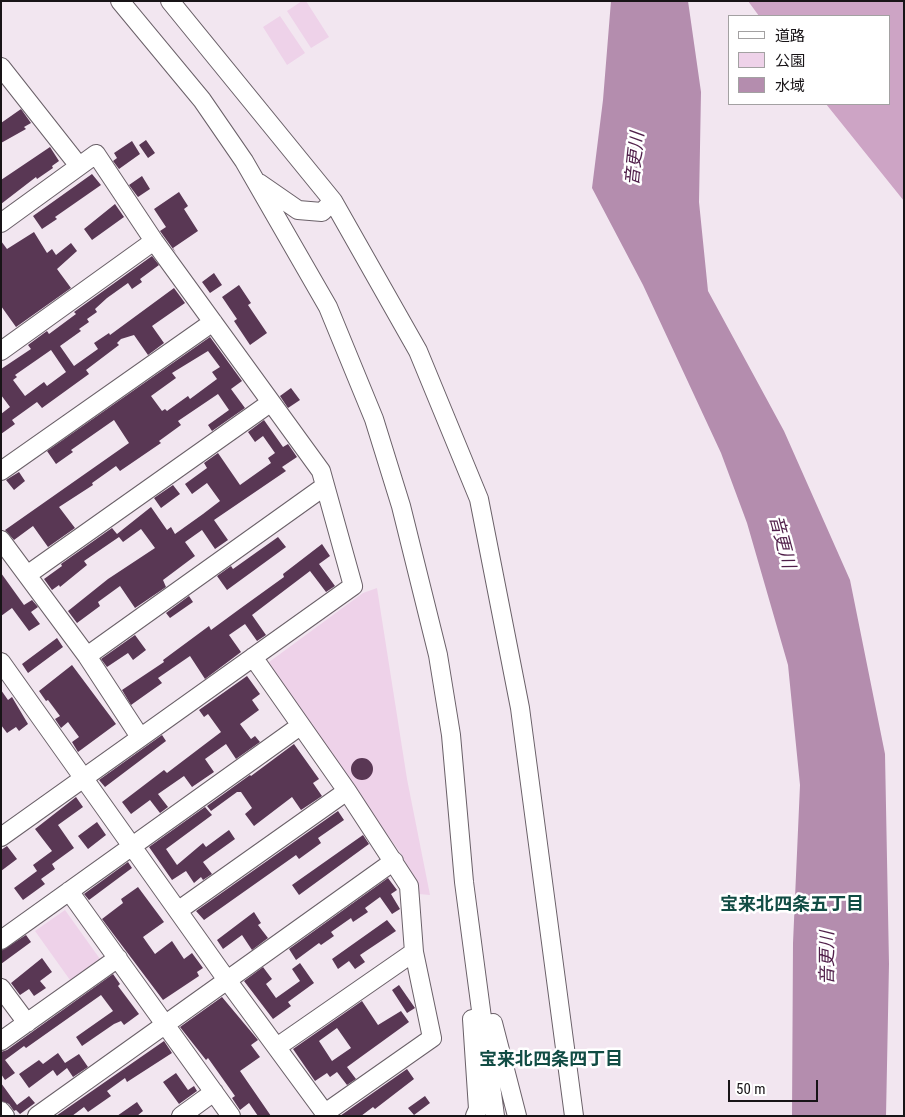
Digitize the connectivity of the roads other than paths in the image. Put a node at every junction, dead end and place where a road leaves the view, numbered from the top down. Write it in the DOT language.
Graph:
graph roads {
  1 [pos="120,1"];
  2 [pos="170,1"];
  3 [pos="1,67"];
  4 [pos="79,166"];
  5 [pos="255,181"];
  6 [pos="332,201"];
  7 [pos="1,223"];
  8 [pos="154,241"];
  9 [pos="213,322"];
  10 [pos="1,351"];
  11 [pos="270,403"];
  12 [pos="1,471"];
  13 [pos="325,486"];
  14 [pos="1,540"];
  15 [pos="27,575"];
  16 [pos="86,656"];
  17 [pos="253,657"];
  18 [pos="1,662"];
  19 [pos="300,726"];
  20 [pos="140,736"];
  21 [pos="85,778"];
  22 [pos="347,791"];
  23 [pos="2,836"];
  24 [pos="132,846"];
  25 [pos="394,860"];
  26 [pos="69,891"];
  27 [pos="179,910"];
  28 [pos="1,940"];
  29 [pos="414,952"];
  30 [pos="118,958"];
  31 [pos="227,980"];
  32 [pos="1,988"];
  33 [pos="479,1000"];
  34 [pos="27,1023"];
  35 [pos="165,1024"];
  36 [pos="1,1040"];
  37 [pos="277,1047"];
  38 [pos="214,1092"];
  39 [pos="1,1111"];
  40 [pos="326,1114"];
  41 [pos="5,1116"];
  42 [pos="37,1116"];
  43 [pos="181,1116"];
  44 [pos="231,1116"];
  45 [pos="475,1116"];
  46 [pos="495,1116"];
  47 [pos="517,1116"];
  48 [pos="574,1116"];
  1 -- 5 [label="street"];
  2 -- 6 [label="street"];
  3 -- 4 [label="street"];
  4 -- 7 [label="street"];
  4 -- 8 [label="street"];
  5 -- 6 [label="street"];
  5 -- 33 [label="street"];
  6 -- 48 [label="street"];
  8 -- 9 [label="street"];
  8 -- 10 [label="street"];
  9 -- 11 [label="street"];
  9 -- 12 [label="street"];
  11 -- 13 [label="street"];
  11 -- 15 [label="street"];
  13 -- 16 [label="street"];
  13 -- 17 [label="street"];
  14 -- 15 [label="street"];
  15 -- 16 [label="street"];
  16 -- 20 [label="street"];
  17 -- 19 [label="street"];
  17 -- 20 [label="street"];
  18 -- 21 [label="street"];
  19 -- 22 [label="street"];
  19 -- 24 [label="street"];
  20 -- 21 [label="street"];
  21 -- 23 [label="street"];
  21 -- 24 [label="street"];
  22 -- 25 [label="street"];
  22 -- 27 [label="street"];
  24 -- 26 [label="street"];
  24 -- 27 [label="street"];
  25 -- 29 [label="street"];
  25 -- 31 [label="street"];
  26 -- 28 [label="street"];
  26 -- 30 [label="street"];
  27 -- 31 [label="street"];
  29 -- 37 [label="street"];
  29 -- 40 [label="street"];
  30 -- 34 [label="street"];
  30 -- 35 [label="street"];
  31 -- 35 [label="street"];
  31 -- 37 [label="street"];
  32 -- 34 [label="street"];
  33 -- 45 [label="street"];
  33 -- 46 [label="street"];
  33 -- 47 [label="street"];
  34 -- 36 [label="street"];
  35 -- 38 [label="street"];
  35 -- 42 [label="street"];
  37 -- 40 [label="street"];
  38 -- 43 [label="street"];
  38 -- 44 [label="street"];
  39 -- 41 [label="street"];
}
